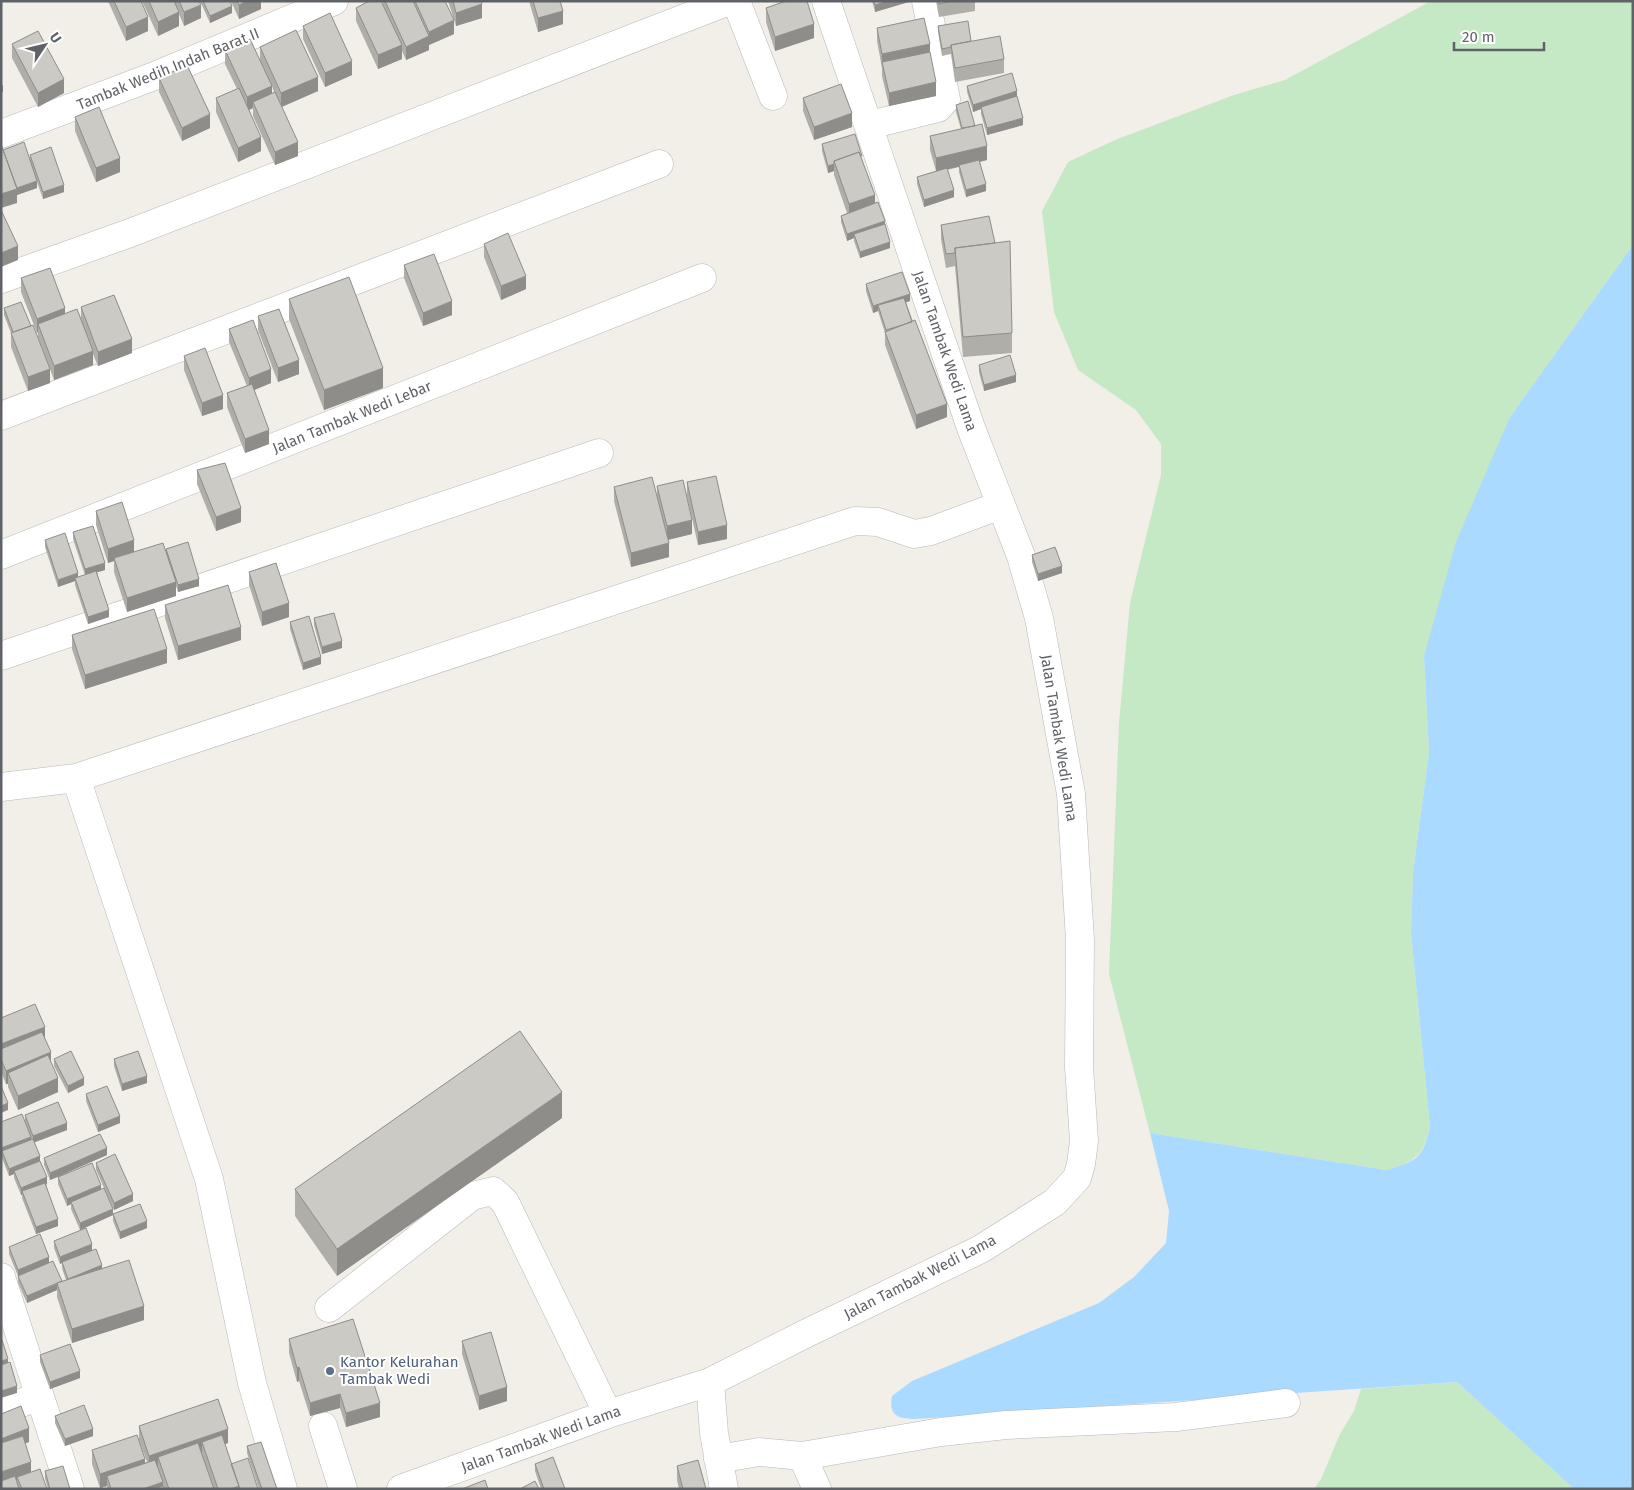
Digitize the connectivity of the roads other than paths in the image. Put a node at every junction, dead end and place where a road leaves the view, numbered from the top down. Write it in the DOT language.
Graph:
graph roads {
  1 [pos="334,1"];
  2 [pos="730,1"];
  3 [pos="736,1"];
  4 [pos="826,1"];
  5 [pos="926,1"];
  6 [pos="773,96"];
  7 [pos="870,126"];
  8 [pos="1,134"];
  9 [pos="659,164"];
  10 [pos="702,278"];
  11 [pos="1,279"];
  12 [pos="1,416"];
  13 [pos="599,453"];
  14 [pos="1001,505"];
  15 [pos="1,555"];
  16 [pos="1,656"];
  17 [pos="76,778"];
  18 [pos="1,787"];
  19 [pos="1,1277"];
  20 [pos="330,1308"];
  21 [pos="710,1382"];
  22 [pos="39,1396"];
  23 [pos="1286,1403"];
  24 [pos="1,1411"];
  25 [pos="619,1411"];
  26 [pos="323,1426"];
  27 [pos="802,1456"];
  28 [pos="718,1459"];
  29 [pos="405,1488"];
  30 [pos="70,1489"];
  31 [pos="283,1489"];
  32 [pos="343,1489"];
  33 [pos="724,1489"];
  34 [pos="817,1489"];
  1 -- 8 [label="street, Tambak Wedih Indah Barat II"];
  2 -- 11 [label="street"];
  3 -- 6 [label="street"];
  4 -- 7 [label="street, Jalan Tambak Wedi Lama"];
  5 -- 7 [label="street"];
  7 -- 14 [label="street, Jalan Tambak Wedi Lama"];
  9 -- 12 [label="street"];
  10 -- 15 [label="street, Jalan Tambak Wedi Lebar"];
  13 -- 16 [label="street"];
  14 -- 17 [label="street"];
  14 -- 21 [label="street, Jalan Tambak Wedi Lama"];
  17 -- 18 [label="street"];
  17 -- 31 [label="street"];
  19 -- 22 [label="street"];
  20 -- 25 [label="street"];
  21 -- 25 [label="street, Jalan Tambak Wedi Lama"];
  21 -- 28 [label="street"];
  22 -- 24 [label="street"];
  22 -- 30 [label="street"];
  23 -- 27 [label="street"];
  25 -- 29 [label="street, Jalan Tambak Wedi Lama"];
  26 -- 32 [label="street"];
  27 -- 28 [label="street"];
  27 -- 34 [label="street"];
  28 -- 33 [label="street"];
}
